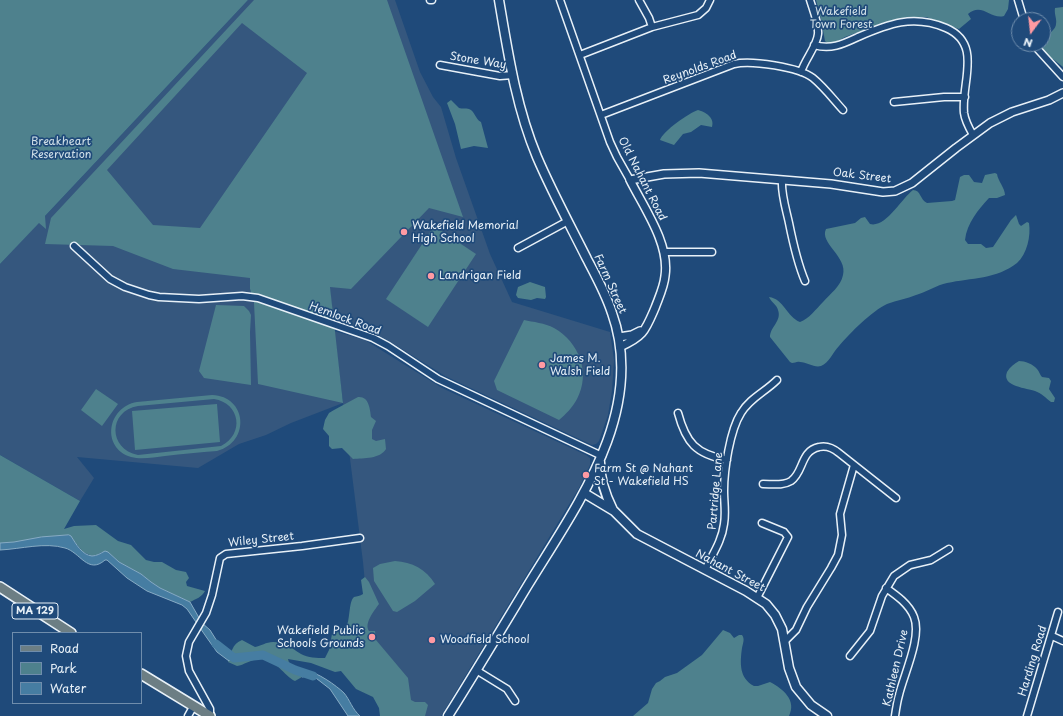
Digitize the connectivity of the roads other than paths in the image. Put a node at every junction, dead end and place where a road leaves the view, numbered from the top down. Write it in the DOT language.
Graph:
graph roads {
  1 [pos="499,0"];
  2 [pos="560,0"];
  3 [pos="639,0"];
  4 [pos="710,0"];
  5 [pos="810,0"];
  6 [pos="1018,0"];
  7 [pos="1022,12"];
  8 [pos="652,28"];
  9 [pos="814,45"];
  10 [pos="1040,52"];
  11 [pos="580,55"];
  12 [pos="440,65"];
  13 [pos="801,72"];
  14 [pos="513,75"];
  15 [pos="1063,77"];
  16 [pos="1063,93"];
  17 [pos="965,97"];
  18 [pos="894,102"];
  19 [pos="843,110"];
  20 [pos="601,115"];
  21 [pos="973,135"];
  22 [pos="630,180"];
  23 [pos="782,180"];
  24 [pos="568,221"];
  25 [pos="74,246"];
  26 [pos="518,248"];
  27 [pos="664,252"];
  28 [pos="712,252"];
  29 [pos="805,281"];
  30 [pos="648,324"];
  31 [pos="619,337"];
  32 [pos="620,347"];
  33 [pos="777,380"];
  34 [pos="678,413"];
  35 [pos="601,458"];
  36 [pos="727,460"];
  37 [pos="854,465"];
  38 [pos="763,484"];
  39 [pos="586,489"];
  40 [pos="605,493"];
  41 [pos="896,498"];
  42 [pos="614,511"];
  43 [pos="762,523"];
  44 [pos="360,538"];
  45 [pos="949,548"];
  46 [pos="705,570"];
  47 [pos="0,588"];
  48 [pos="886,588"];
  49 [pos="757,598"];
  50 [pos="1058,612"];
  51 [pos="69,632"];
  52 [pos="1052,636"];
  53 [pos="785,641"];
  54 [pos="1063,642"];
  55 [pos="850,656"];
  56 [pos="476,670"];
  57 [pos="142,675"];
  58 [pos="203,697"];
  59 [pos="516,701"];
  60 [pos="195,708"];
  61 [pos="188,716"];
  62 [pos="210,716"];
  63 [pos="448,716"];
  64 [pos="827,716"];
  65 [pos="895,716"];
  66 [pos="1027,716"];
  1 -- 14 [label="main road, Farm Street"];
  2 -- 11 [label="street, Old Nahant Road"];
  3 -- 8 [label="street"];
  4 -- 8 [label="street"];
  5 -- 9 [label="street"];
  6 -- 7 [label="street"];
  8 -- 11 [label="street"];
  9 -- 13 [label="street"];
  9 -- 17 [label="street"];
  10 -- 15 [label="street"];
  11 -- 20 [label="street, Old Nahant Road"];
  12 -- 14 [label="street, Stone Way"];
  13 -- 19 [label="street, Reynolds Road"];
  13 -- 20 [label="street, Reynolds Road"];
  14 -- 24 [label="main road, Farm Street"];
  16 -- 21 [label="street, Oak Street"];
  17 -- 18 [label="street"];
  17 -- 21 [label="street"];
  20 -- 22 [label="street, Old Nahant Road"];
  21 -- 23 [label="street, Oak Street"];
  22 -- 23 [label="street, Oak Street"];
  22 -- 27 [label="street, Old Nahant Road"];
  23 -- 29 [label="street"];
  24 -- 26 [label="street"];
  24 -- 31 [label="main road, Farm Street"];
  25 -- 35 [label="street, Hemlock Road"];
  27 -- 28 [label="street"];
  27 -- 30 [label="street, Old Nahant Road"];
  30 -- 31 [label="street"];
  30 -- 32 [label="street, Old Nahant Road"];
  31 -- 32 [label="main road, Farm Street"];
  32 -- 35 [label="main road, Farm Street"];
  33 -- 36 [label="street, Partridge Lane"];
  34 -- 36 [label="street"];
  35 -- 39 [label="main road, Farm Street"];
  35 -- 40 [label="main road, Nahant Street"];
  36 -- 46 [label="street, Partridge Lane"];
  37 -- 38 [label="street"];
  37 -- 41 [label="street"];
  37 -- 53 [label="street"];
  39 -- 40 [label="main road"];
  39 -- 42 [label="main road, Nahant Street"];
  39 -- 56 [label="main road, Farm Street"];
  40 -- 42 [label="main road, Nahant Street"];
  42 -- 46 [label="main road, Nahant Street"];
  43 -- 49 [label="street"];
  44 -- 58 [label="street, Wiley Street"];
  45 -- 48 [label="street"];
  46 -- 49 [label="main road, Nahant Street"];
  47 -- 51 [label="main road, MA 129"];
  48 -- 55 [label="street"];
  48 -- 65 [label="street, Kathleen Drive"];
  49 -- 53 [label="main road, Nahant Street"];
  50 -- 52 [label="street, Harding Road"];
  52 -- 54 [label="street"];
  52 -- 66 [label="street, Harding Road"];
  53 -- 64 [label="main road, Nahant Street"];
  56 -- 59 [label="street"];
  56 -- 63 [label="main road, Farm Street"];
  57 -- 60 [label="main road"];
  58 -- 60 [label="street"];
  58 -- 62 [label="street, Wiley Street"];
  60 -- 61 [label="street"];
  60 -- 62 [label="main road"];
}
